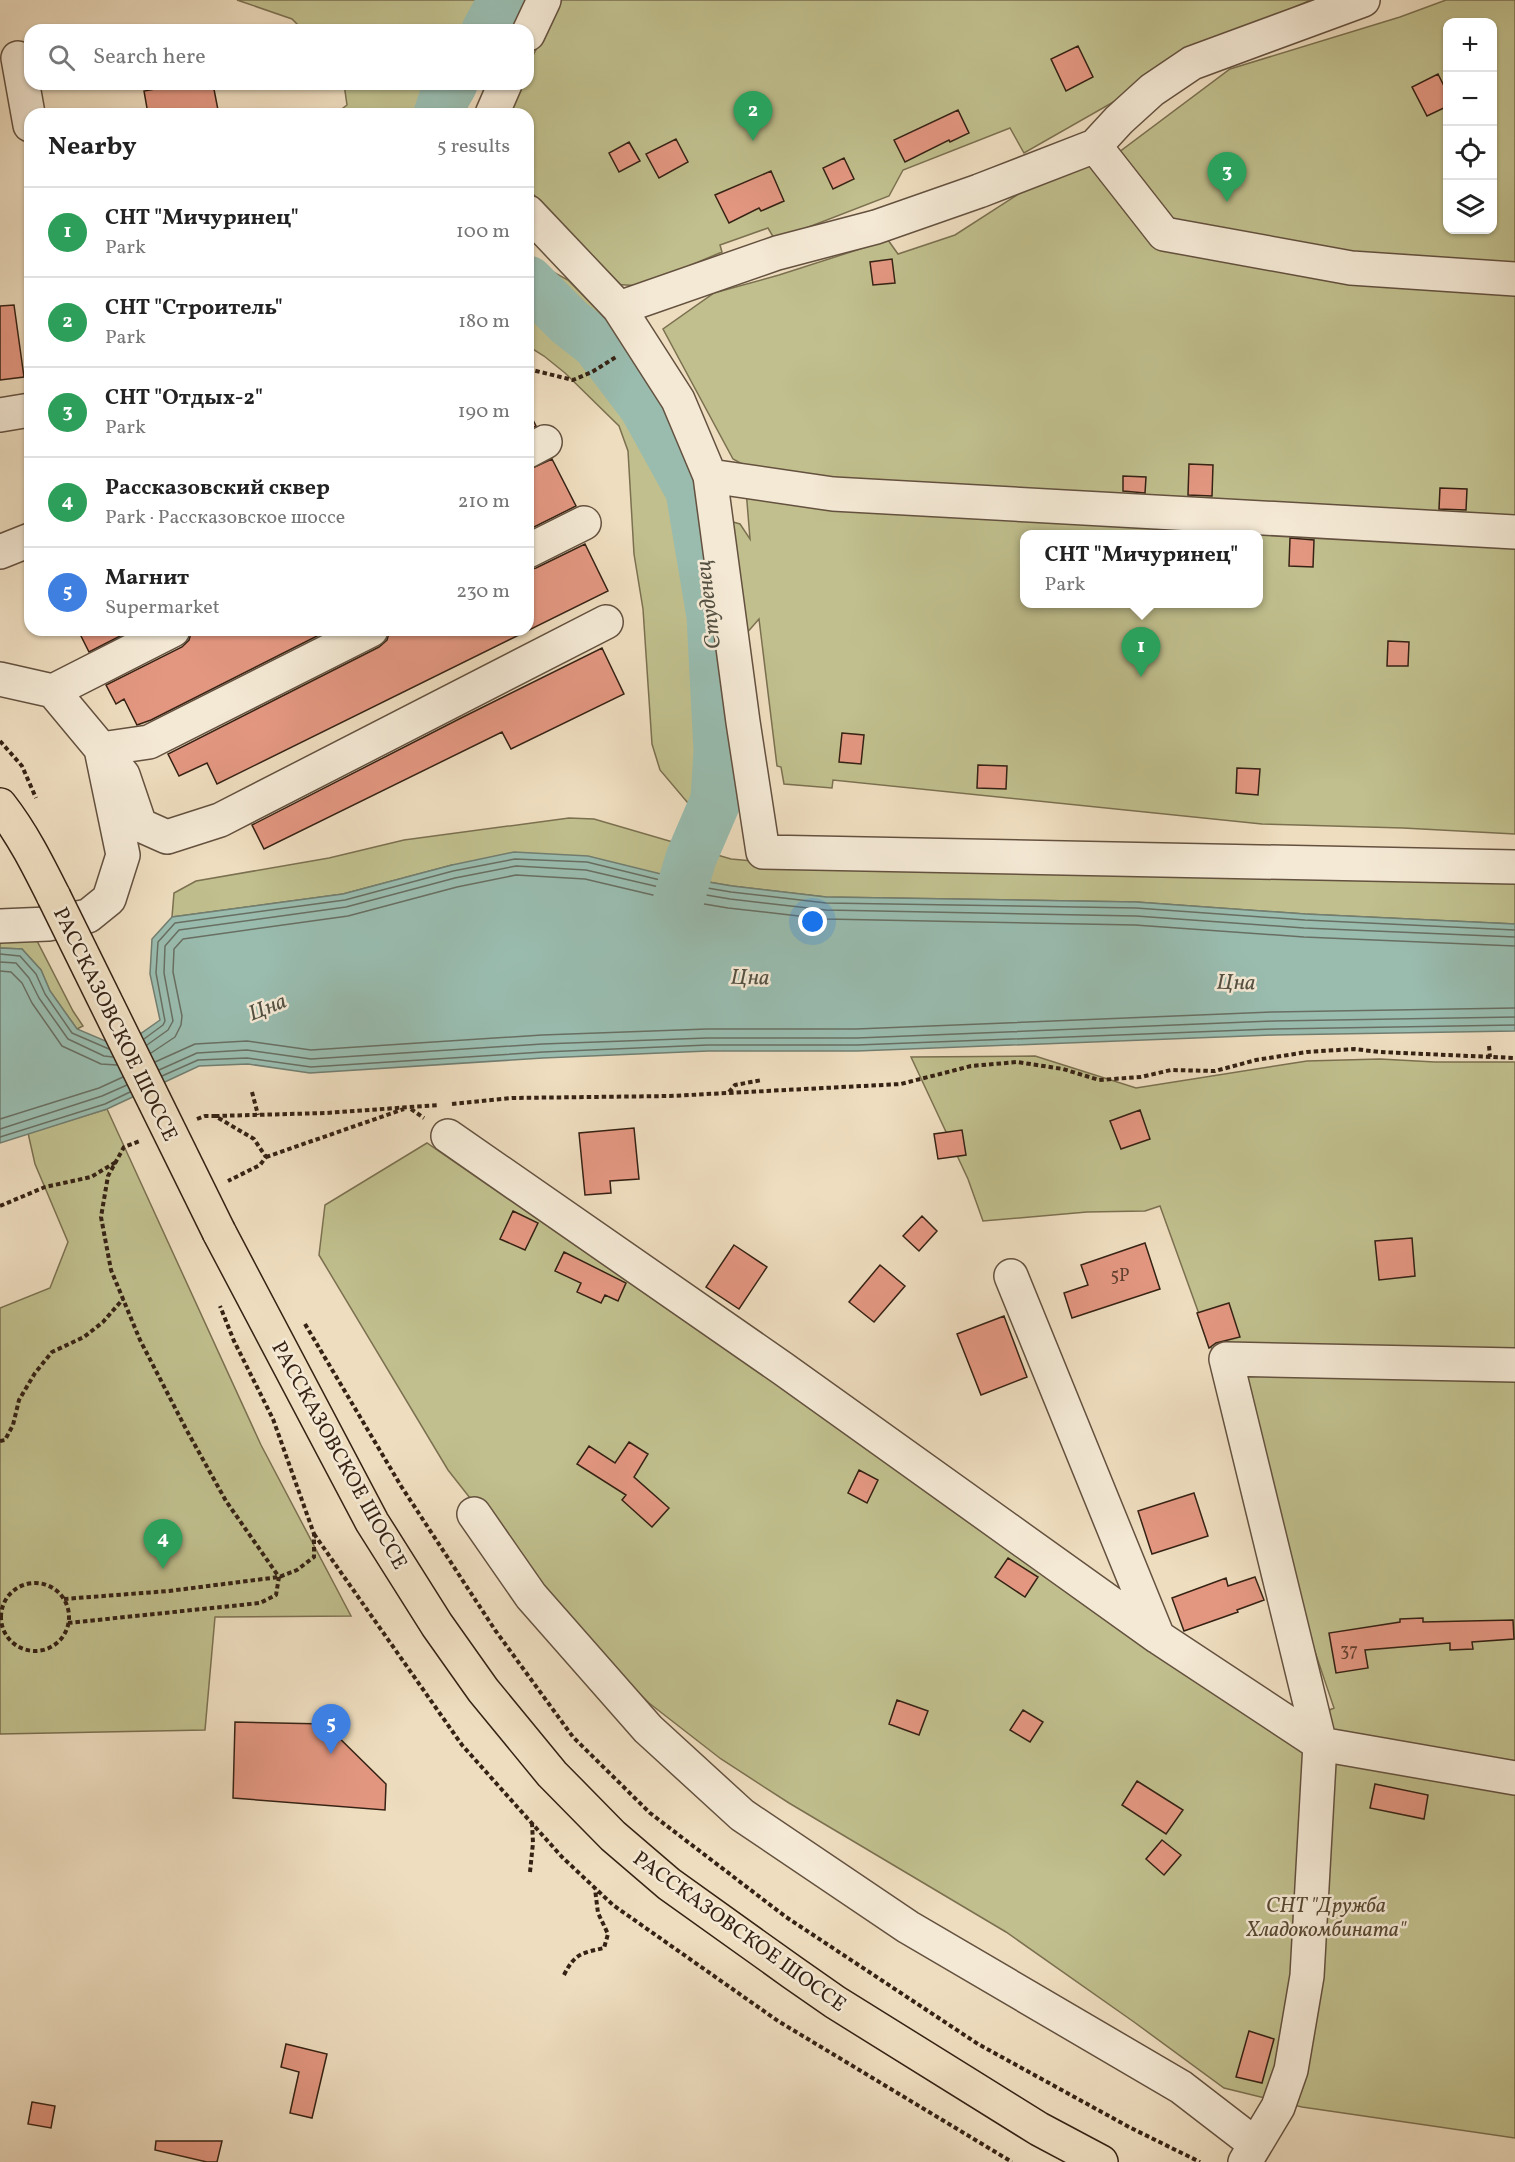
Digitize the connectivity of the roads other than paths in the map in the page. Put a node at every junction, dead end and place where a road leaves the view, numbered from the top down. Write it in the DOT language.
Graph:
graph roads {
  1 [pos="544,0"];
  2 [pos="1363,0"];
  3 [pos="533,24"];
  4 [pos="18,58"];
  5 [pos="502,90"];
  6 [pos="27,108"];
  7 [pos="495,108"];
  8 [pos="1095,146"];
  9 [pos="534,218"];
  10 [pos="1515,279"];
  11 [pos="619,308"];
  12 [pos="24,411"];
  13 [pos="0,415"];
  14 [pos="710,476"];
  15 [pos="584,523"];
  16 [pos="1515,532"];
  17 [pos="24,542"];
  18 [pos="534,548"];
  19 [pos="0,552"];
  20 [pos="606,622"];
  21 [pos="161,636"];
  22 [pos="359,636"];
  23 [pos="2,686"];
  24 [pos="53,691"];
  25 [pos="101,749"];
  26 [pos="0,805"];
  27 [pos="1515,867"];
  28 [pos="0,926"];
  29 [pos="448,1136"];
  30 [pos="1011,1276"];
  31 [pos="1515,1365"];
  32 [pos="474,1514"];
  33 [pos="1158,1637"];
  34 [pos="1320,1744"];
  35 [pos="1515,1778"];
  36 [pos="1250,2153"];
  37 [pos="1101,2162"];
  1 -- 3 [label="lane"];
  2 -- 8 [label="lane"];
  4 -- 6 [label="lane"];
  5 -- 7 [label="lane"];
  8 -- 10 [label="lane"];
  8 -- 11 [label="lane"];
  9 -- 11 [label="lane"];
  11 -- 14 [label="lane"];
  12 -- 13 [label="lane"];
  14 -- 16 [label="lane"];
  14 -- 27 [label="lane"];
  15 -- 18 [label="lane"];
  17 -- 19 [label="lane"];
  20 -- 25 [label="lane"];
  21 -- 24 [label="lane"];
  22 -- 25 [label="lane"];
  23 -- 24 [label="lane"];
  24 -- 25 [label="lane"];
  25 -- 28 [label="lane"];
  26 -- 37 [label="main road, РАССКАЗОВСКОЕ ШОССЕ, bridge"];
  29 -- 33 [label="lane"];
  30 -- 33 [label="lane"];
  31 -- 34 [label="lane"];
  32 -- 36 [label="lane"];
  33 -- 34 [label="lane"];
  34 -- 35 [label="lane"];
  34 -- 36 [label="lane"];
}
